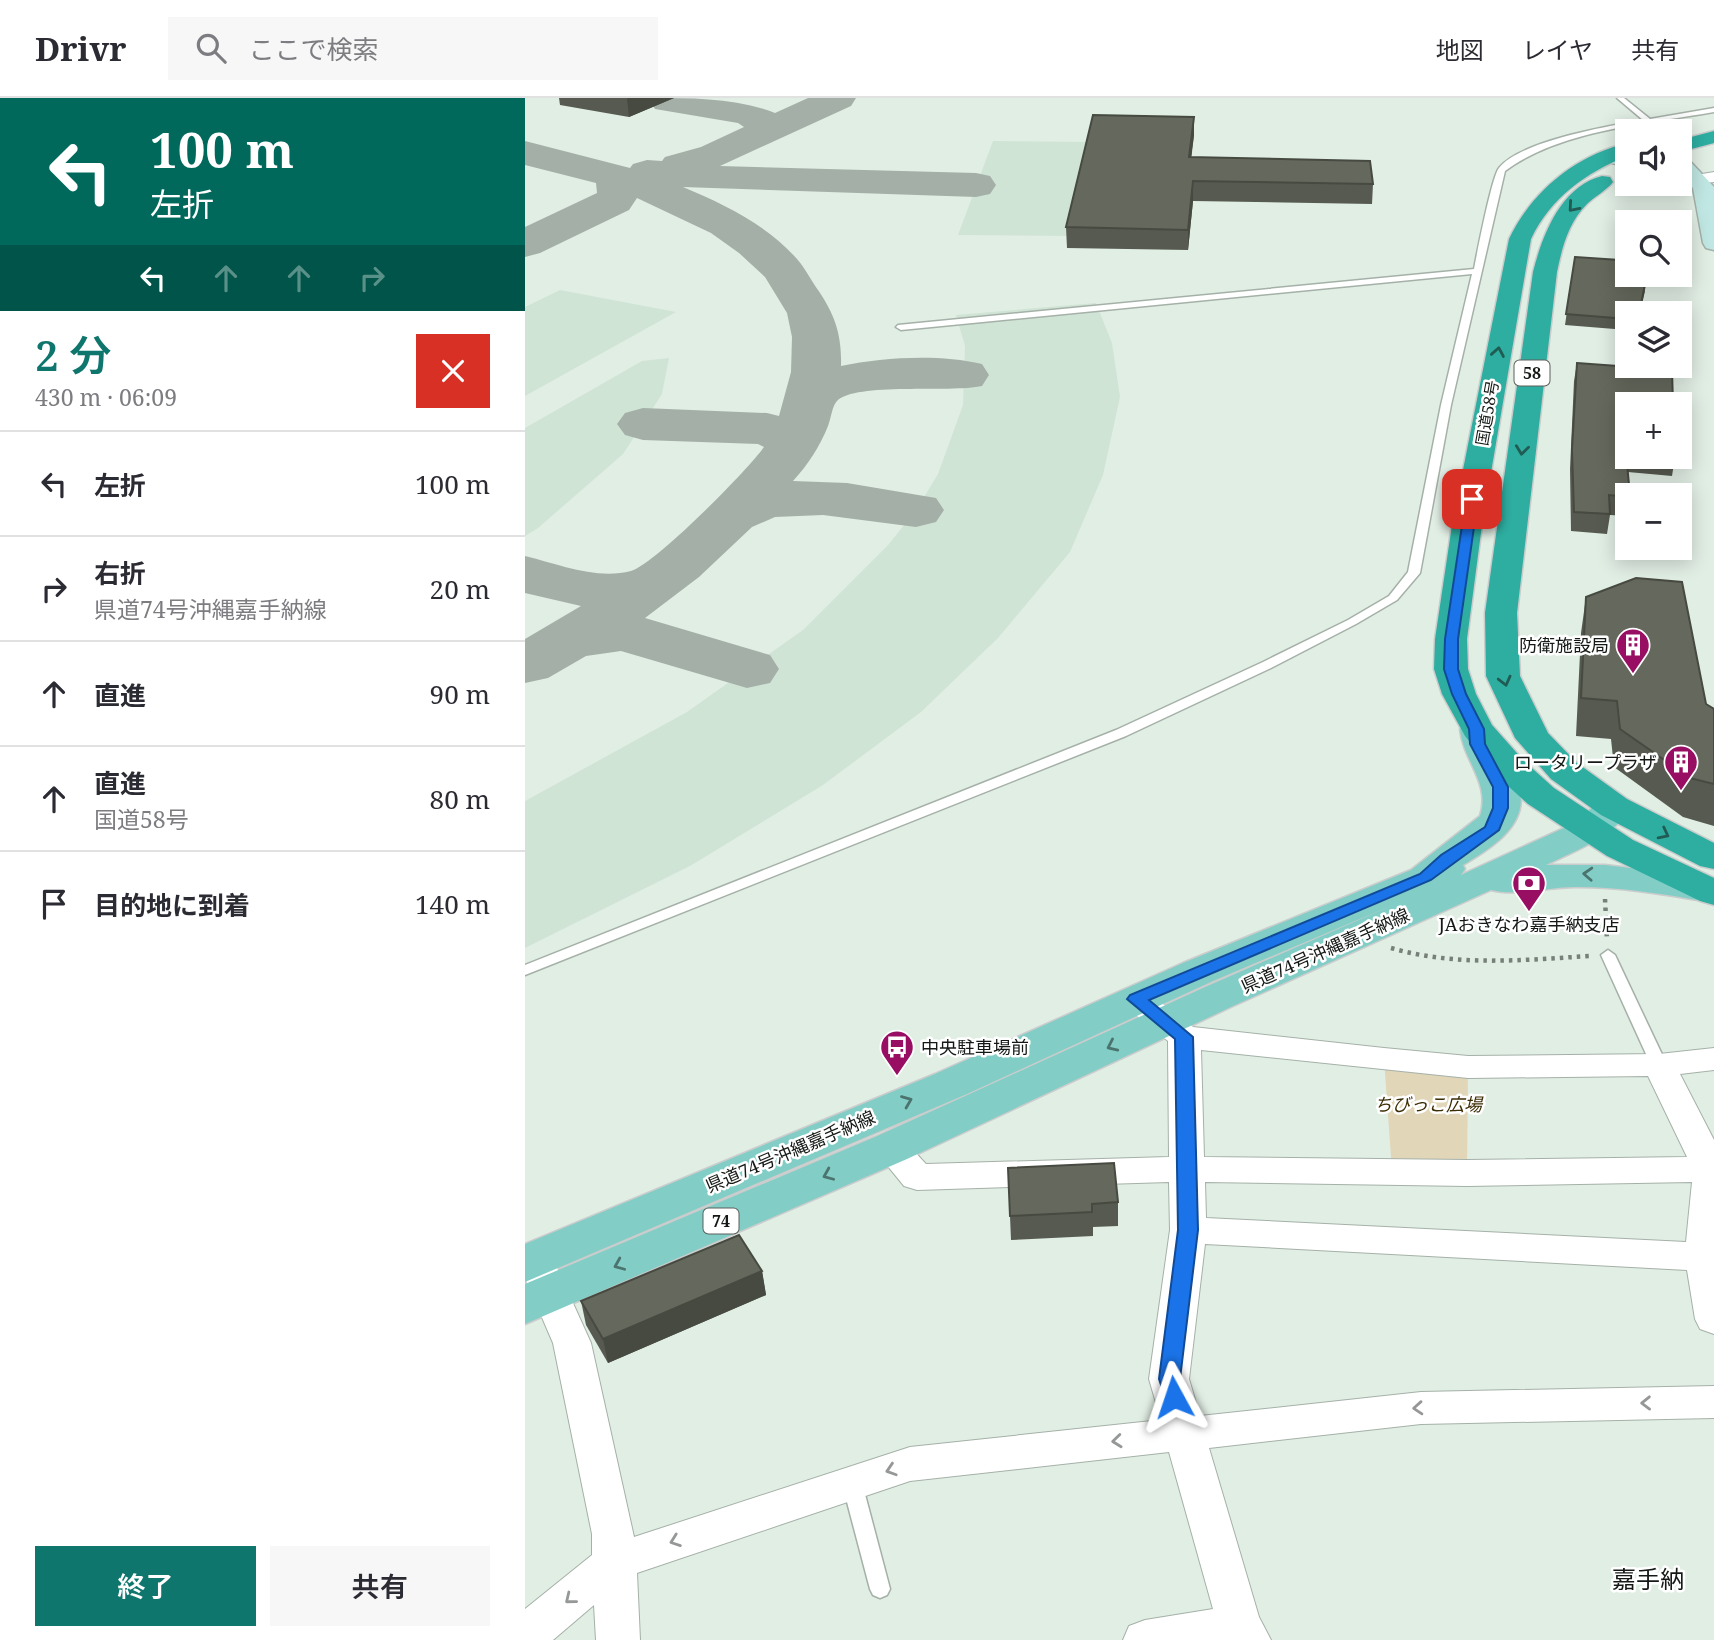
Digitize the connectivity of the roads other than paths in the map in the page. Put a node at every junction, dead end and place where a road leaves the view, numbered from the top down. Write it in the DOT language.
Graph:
graph roads {
  1 [pos="1620,98"];
  2 [pos="1714,110"];
  3 [pos="1645,119"];
  4 [pos="1665,119"];
  5 [pos="1615,129"];
  6 [pos="1692,133"];
  7 [pos="1710,134"];
  8 [pos="1692,141"];
  9 [pos="1692,146"];
  10 [pos="1615,160"];
  11 [pos="1615,165"];
  12 [pos="1697,176"];
  13 [pos="1711,209"];
  14 [pos="1714,243"];
  15 [pos="1477,271"];
  16 [pos="901,327"];
  17 [pos="1477,729"];
  18 [pos="1592,819"];
  19 [pos="1711,880"];
  20 [pos="1440,885"];
  21 [pos="1608,955"];
  22 [pos="525,970"];
  23 [pos="1161,1019"];
  24 [pos="1714,1059"];
  25 [pos="1659,1065"];
  26 [pos="891,1148"];
  27 [pos="1186,1169"];
  28 [pos="1713,1169"];
  29 [pos="1188,1230"];
  30 [pos="1703,1257"];
  31 [pos="534,1281"];
  32 [pos="1714,1319"];
  33 [pos="1714,1402"];
  34 [pos="1185,1433"];
  35 [pos="852,1483"];
  36 [pos="615,1562"];
  37 [pos="880,1589"];
  38 [pos="1244,1632"];
  39 [pos="525,1636"];
  40 [pos="618,1640"];
  41 [pos="1145,1640"];
  1 -- 3 [label="lane"];
  2 -- 4 [label="lane"];
  5 -- 15 [label="lane"];
  6 -- 7 [label="highway"];
  7 -- 8 [label="highway"];
  7 -- 9 [label="street"];
  17 -- 10 [label="highway, 国道58号 / 58, one-way"];
  11 -- 18 [label="highway, 国道58号 / 58, one-way"];
  12 -- 13 [label="street"];
  13 -- 14 [label="street"];
  15 -- 16 [label="lane"];
  15 -- 22 [label="lane"];
  17 -- 18 [label="highway, 国道58号 / 58"];
  17 -- 20 [label="main road"];
  18 -- 19 [label="highway, 国道58号 / 58"];
  18 -- 20 [label="main road, 県道74号沖縄嘉手納線 / 74"];
  19 -- 20 [label="main road, one-way"];
  20 -- 23 [label="main road, 県道74号沖縄嘉手納線 / 74"];
  20 -- 23 [label="main road, 県道74号沖縄嘉手納線 / 74"];
  21 -- 25 [label="lane"];
  23 -- 25 [label="street"];
  23 -- 26 [label="main road, 県道74号沖縄嘉手納線 / 74, one-way"];
  23 -- 27 [label="street"];
  31 -- 23 [label="main road, 県道74号沖縄嘉手納線 / 74, one-way"];
  24 -- 25 [label="street"];
  25 -- 28 [label="street"];
  26 -- 27 [label="street"];
  26 -- 31 [label="main road, 県道74号沖縄嘉手納線 / 74, one-way"];
  27 -- 28 [label="street"];
  27 -- 29 [label="street"];
  28 -- 30 [label="street"];
  29 -- 30 [label="street"];
  29 -- 34 [label="street"];
  30 -- 32 [label="street"];
  31 -- 36 [label="street"];
  33 -- 34 [label="street, one-way"];
  34 -- 35 [label="street, one-way"];
  34 -- 38 [label="street"];
  35 -- 36 [label="street, one-way"];
  35 -- 37 [label="lane"];
  36 -- 39 [label="street, one-way"];
  36 -- 40 [label="street"];
  38 -- 41 [label="street"];
}
